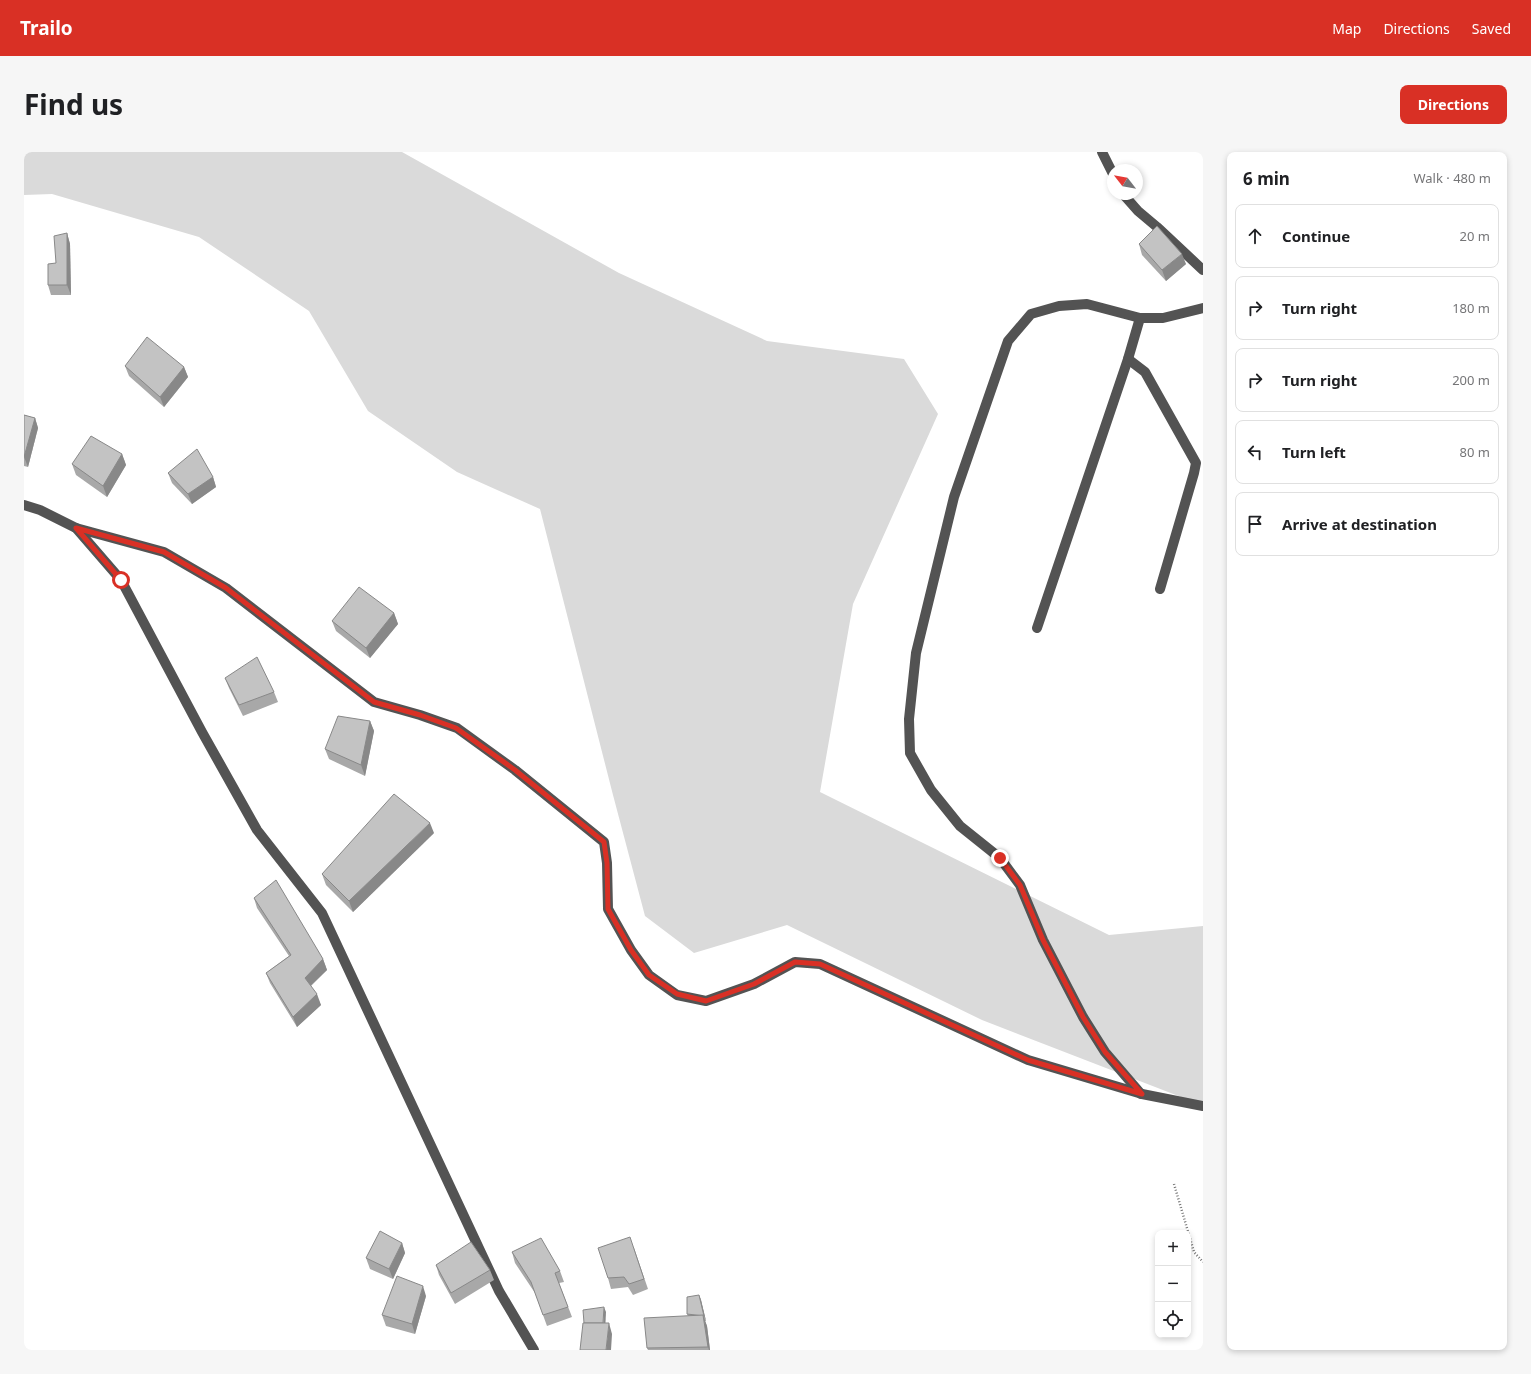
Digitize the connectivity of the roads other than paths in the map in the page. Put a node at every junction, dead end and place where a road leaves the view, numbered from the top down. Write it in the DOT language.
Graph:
graph roads {
  1 [pos="1102,152"];
  2 [pos="1108,164"];
  3 [pos="1128,200"];
  4 [pos="1203,270"];
  5 [pos="1203,308"];
  6 [pos="1140,318"];
  7 [pos="1128,358"];
  8 [pos="1198,474"];
  9 [pos="24,505"];
  10 [pos="76,528"];
  11 [pos="1160,589"];
  12 [pos="1037,628"];
  13 [pos="1142,1094"];
  14 [pos="1203,1106"];
  15 [pos="534,1350"];
  1 -- 2 [label="street"];
  3 -- 4 [label="street"];
  5 -- 6 [label="street"];
  6 -- 7 [label="street"];
  6 -- 13 [label="street"];
  7 -- 8 [label="street"];
  7 -- 12 [label="street"];
  8 -- 11 [label="street"];
  9 -- 10 [label="street"];
  10 -- 13 [label="street"];
  10 -- 15 [label="street"];
  13 -- 14 [label="street"];
}
